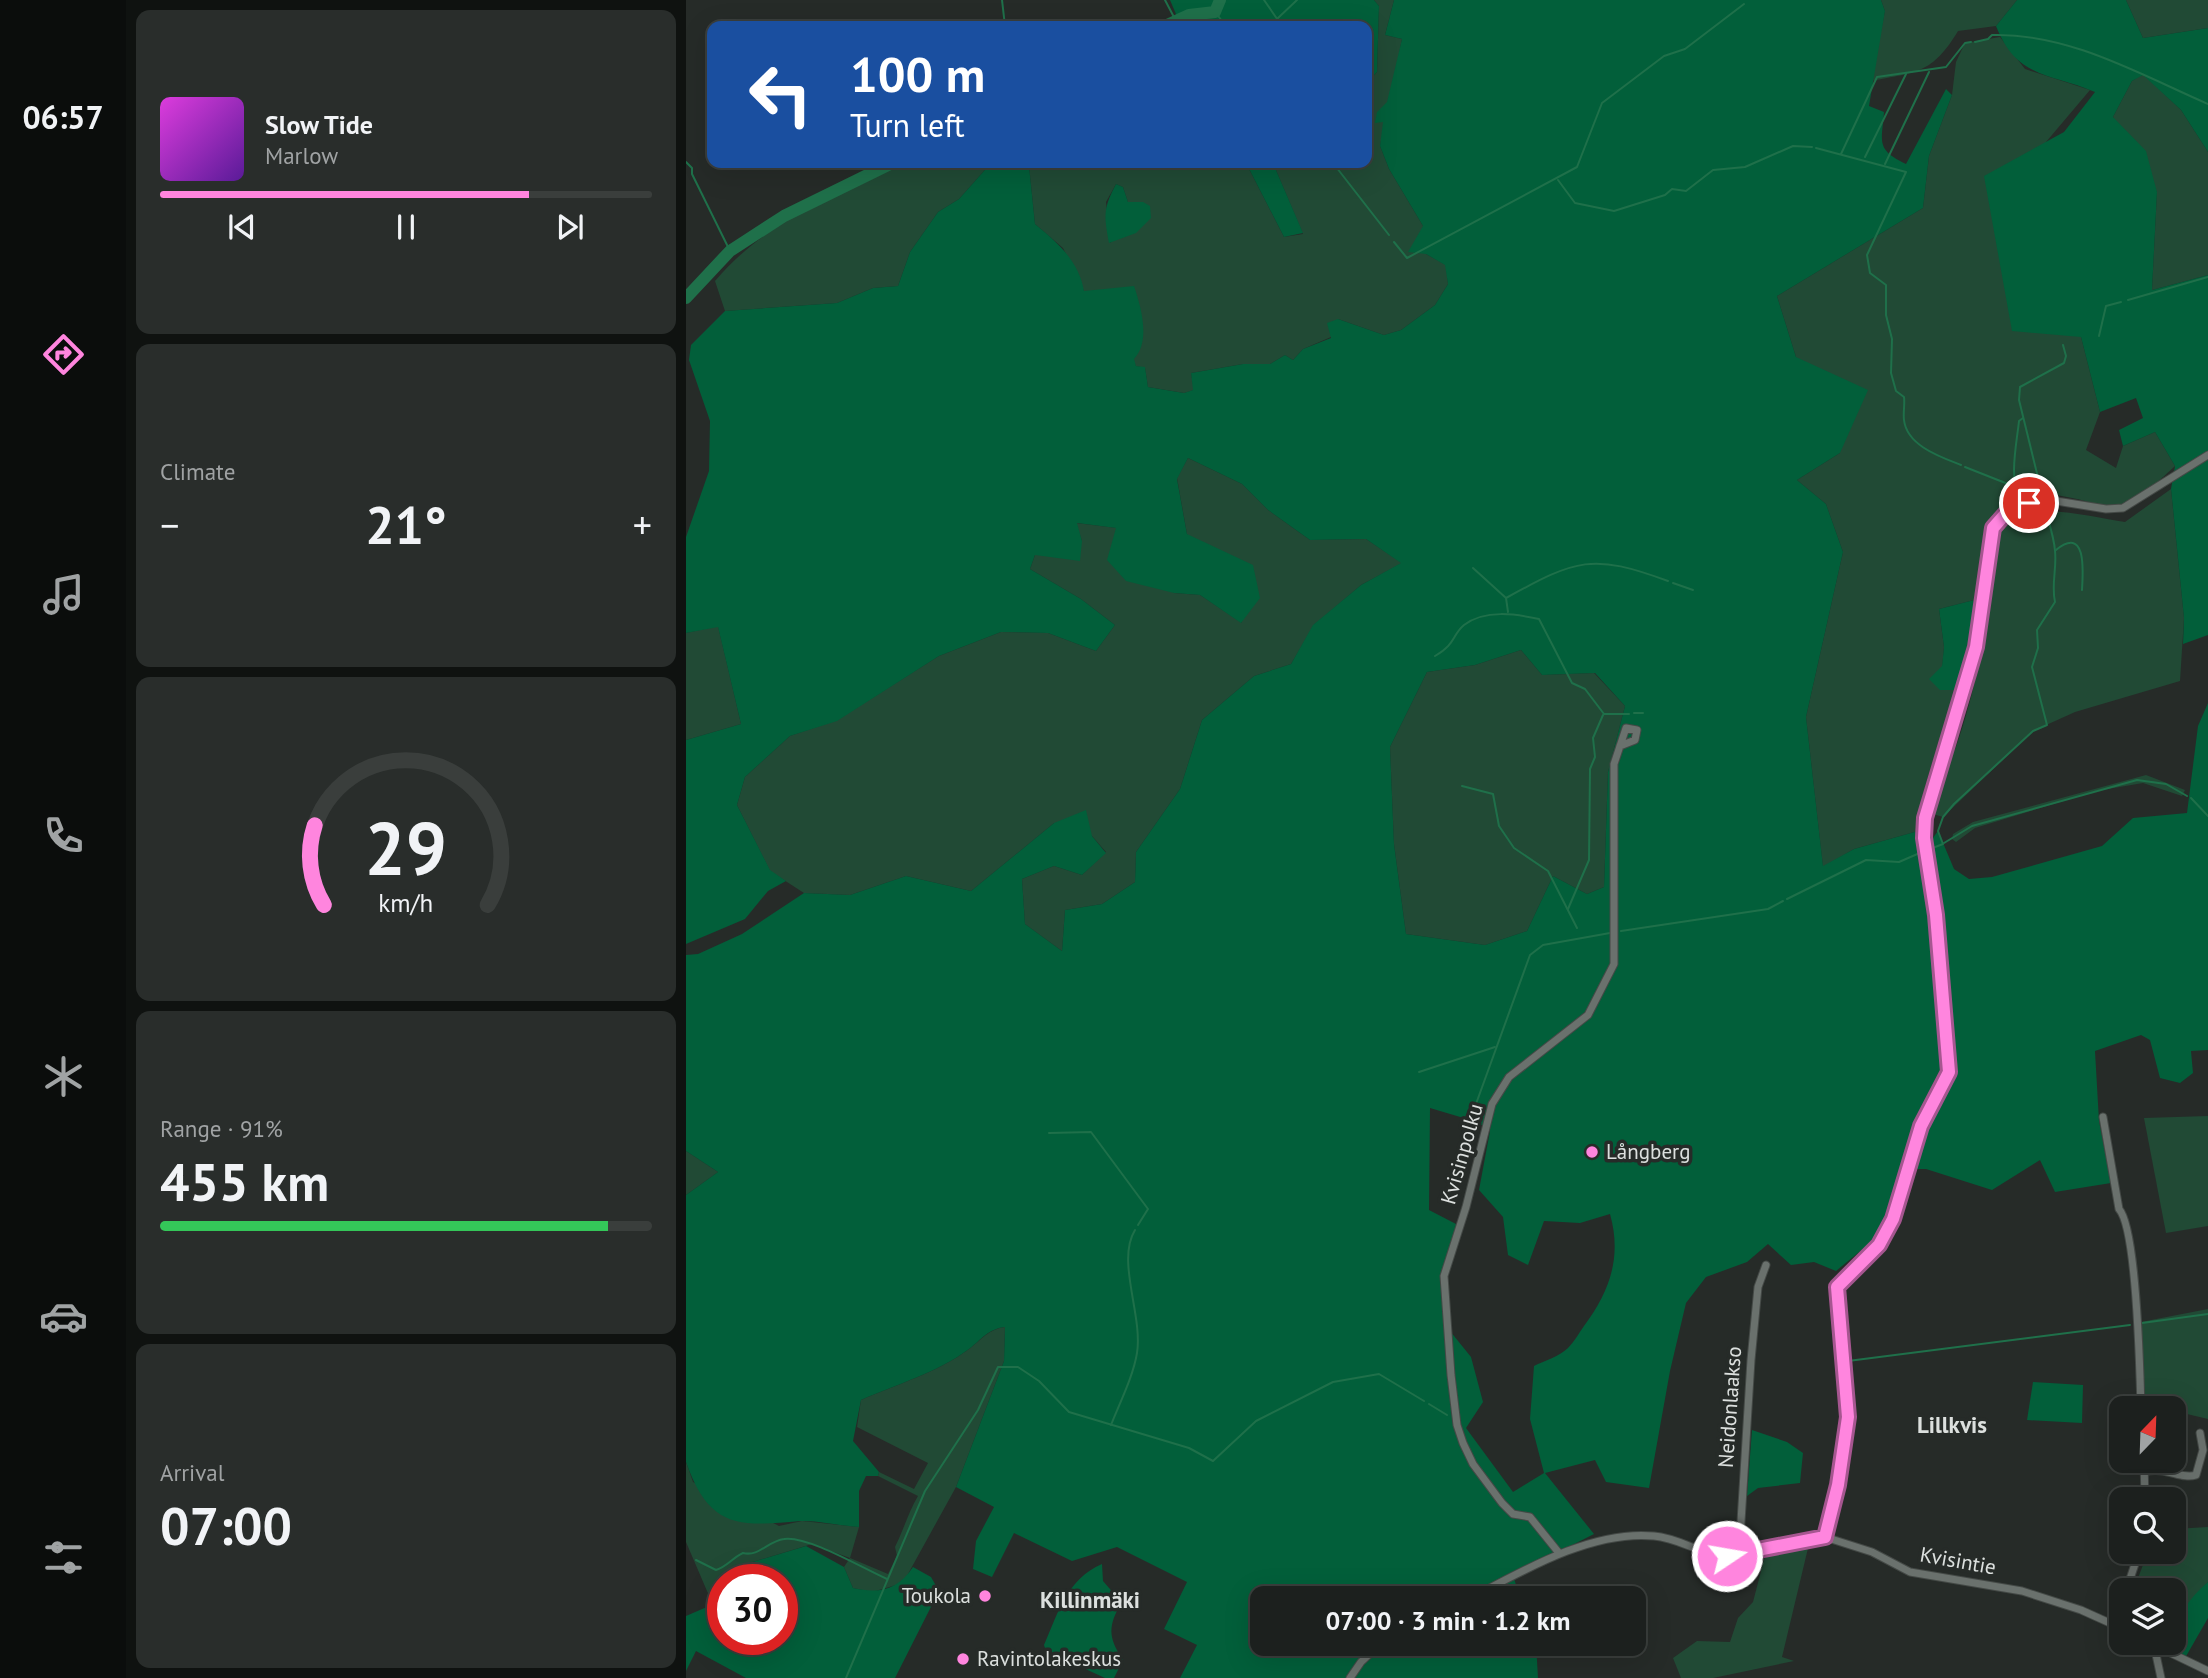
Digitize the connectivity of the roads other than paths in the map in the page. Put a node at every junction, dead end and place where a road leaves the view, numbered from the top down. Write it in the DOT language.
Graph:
graph roads {
  1 [pos="2208,456"];
  2 [pos="1620,746"];
  3 [pos="2103,1117"];
  4 [pos="1766,1265"];
  5 [pos="2140,1396"];
  6 [pos="2200,1433"];
  7 [pos="2179,1474"];
  8 [pos="1825,1537"];
  9 [pos="1559,1553"];
  10 [pos="1739,1554"];
  11 [pos="1494,1586"];
  12 [pos="2109,1623"];
  13 [pos="2155,1655"];
  14 [pos="2175,1655"];
  15 [pos="1367,1656"];
  16 [pos="2208,1671"];
  17 [pos="1350,1678"];
  18 [pos="2161,1678"];
  1 -- 8 [label="street"];
  2 -- 2 [label="street, Kvisinpolku"];
  2 -- 9 [label="street, Kvisinpolku"];
  3 -- 5 [label="street"];
  4 -- 10 [label="street, Neidonlaakso"];
  6 -- 7 [label="street"];
  8 -- 10 [label="street, Kvisintie"];
  8 -- 12 [label="street, Kvisintie"];
  9 -- 10 [label="street, Kvisintie"];
  9 -- 11 [label="street, Kvisintie"];
  13 -- 18 [label="street"];
  14 -- 16 [label="street"];
  15 -- 17 [label="street"];
}
